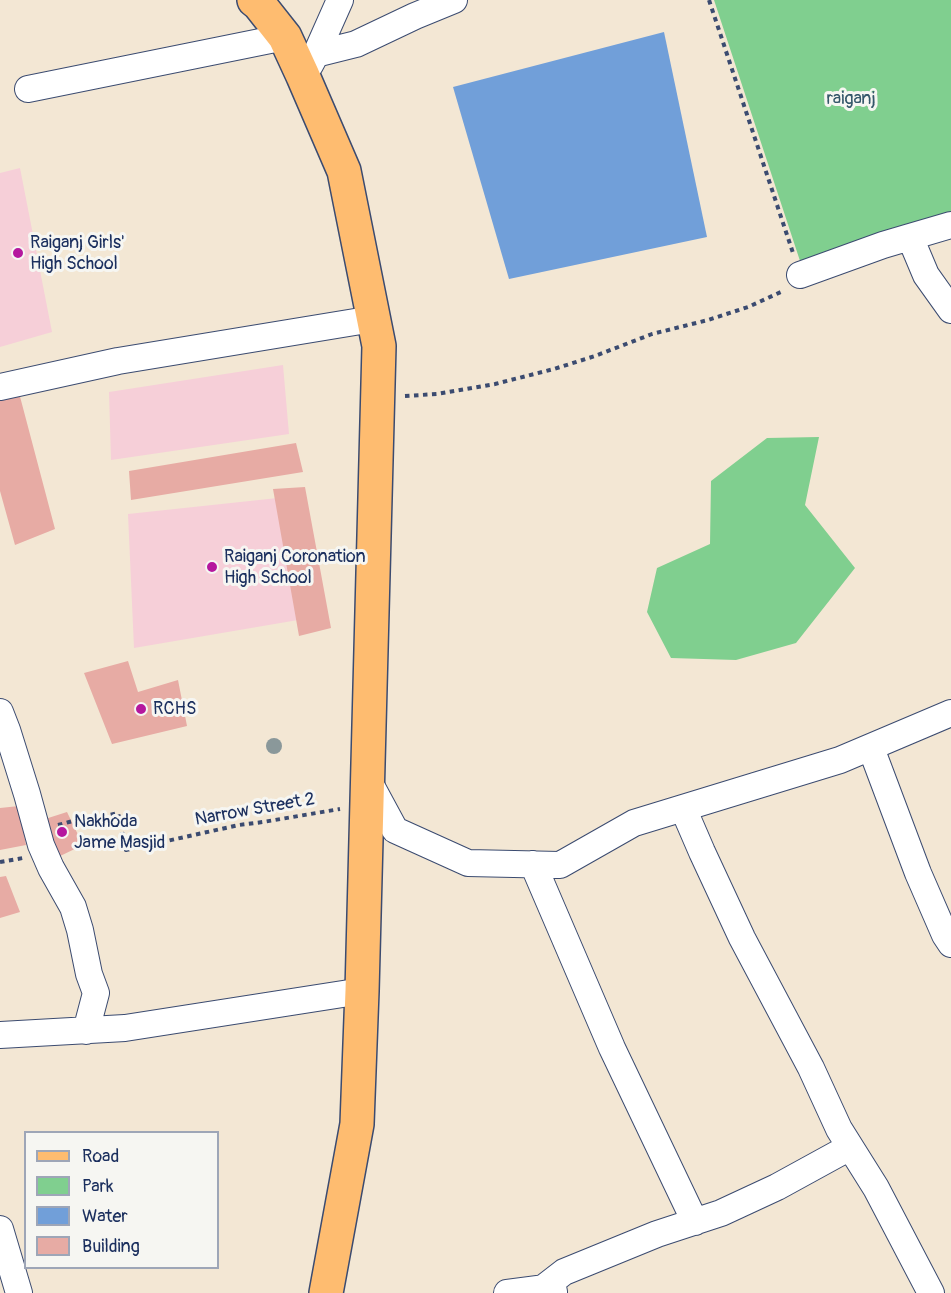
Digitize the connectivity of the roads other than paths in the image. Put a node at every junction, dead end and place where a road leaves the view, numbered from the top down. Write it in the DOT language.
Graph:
graph roads {
  1 [pos="254,0"];
  2 [pos="340,0"];
  3 [pos="454,0"];
  4 [pos="285,37"];
  5 [pos="310,65"];
  6 [pos="28,89"];
  7 [pos="951,225"];
  8 [pos="910,237"];
  9 [pos="800,275"];
  10 [pos="951,310"];
  11 [pos="373,319"];
  12 [pos="0,387"];
  13 [pos="0,712"];
  14 [pos="951,714"];
  15 [pos="871,748"];
  16 [pos="366,792"];
  17 [pos="683,808"];
  18 [pos="532,864"];
  19 [pos="951,945"];
  20 [pos="362,991"];
  21 [pos="86,1030"];
  22 [pos="0,1035"];
  23 [pos="850,1147"];
  24 [pos="695,1222"];
  25 [pos="0,1229"];
  26 [pos="548,1291"];
  27 [pos="19,1293"];
  28 [pos="326,1293"];
  29 [pos="507,1293"];
  30 [pos="931,1293"];
  1 -- 4 [label="main road"];
  2 -- 5 [label="street"];
  3 -- 5 [label="street"];
  4 -- 5 [label="main road"];
  4 -- 6 [label="street"];
  5 -- 11 [label="main road"];
  7 -- 8 [label="street"];
  8 -- 9 [label="street"];
  8 -- 10 [label="street"];
  11 -- 12 [label="street"];
  11 -- 16 [label="main road"];
  13 -- 21 [label="street"];
  14 -- 15 [label="street"];
  15 -- 17 [label="street"];
  15 -- 19 [label="street"];
  16 -- 18 [label="street"];
  16 -- 20 [label="main road"];
  17 -- 18 [label="street"];
  17 -- 23 [label="street"];
  18 -- 24 [label="street"];
  20 -- 21 [label="street"];
  20 -- 28 [label="main road"];
  21 -- 22 [label="street"];
  23 -- 24 [label="street"];
  23 -- 30 [label="street"];
  24 -- 26 [label="street"];
  25 -- 27 [label="street"];
  26 -- 29 [label="street"];
}
